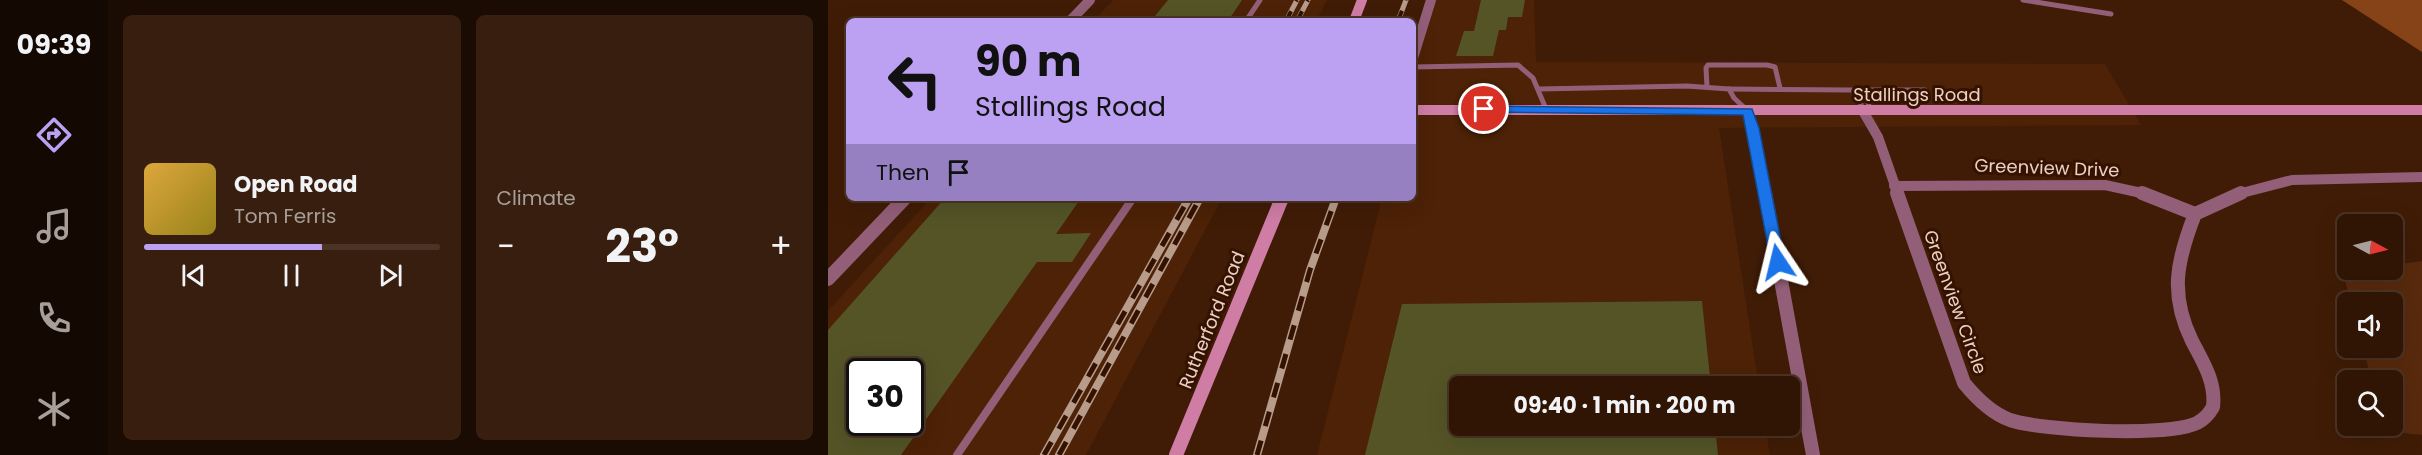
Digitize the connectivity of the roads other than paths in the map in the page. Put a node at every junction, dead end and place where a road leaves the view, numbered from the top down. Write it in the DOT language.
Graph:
graph roads {
  1 [pos="1090,0"];
  2 [pos="1260,0"];
  3 [pos="1362,0"];
  4 [pos="1431,0"];
  5 [pos="2023,0"];
  6 [pos="2111,14"];
  7 [pos="1073,18"];
  8 [pos="1248,18"];
  9 [pos="1355,18"];
  10 [pos="1416,48"];
  11 [pos="1416,67"];
  12 [pos="1707,87"];
  13 [pos="1780,88"];
  14 [pos="1539,89"];
  15 [pos="1729,89"];
  16 [pos="1925,90"];
  17 [pos="1416,110"];
  18 [pos="1546,110"];
  19 [pos="2422,110"];
  20 [pos="1748,111"];
  21 [pos="1867,111"];
  22 [pos="2422,177"];
  23 [pos="1894,186"];
  24 [pos="902,201"];
  25 [pos="1131,201"];
  26 [pos="1281,201"];
  27 [pos="2195,214"];
  28 [pos="828,279"];
  29 [pos="957,455"];
  30 [pos="1176,455"];
  31 [pos="1813,455"];
  1 -- 7 [label="street"];
  2 -- 8 [label="lane"];
  3 -- 9 [label="street"];
  4 -- 10 [label="street"];
  5 -- 6 [label="lane"];
  11 -- 14 [label="lane"];
  12 -- 13 [label="lane"];
  12 -- 14 [label="lane"];
  12 -- 15 [label="lane"];
  13 -- 15 [label="lane"];
  13 -- 21 [label="lane"];
  14 -- 18 [label="lane"];
  15 -- 20 [label="lane"];
  16 -- 21 [label="lane"];
  17 -- 18 [label="street, Stallings Road"];
  18 -- 20 [label="street, Stallings Road"];
  19 -- 21 [label="street, Stallings Road"];
  20 -- 21 [label="street, Stallings Road"];
  20 -- 31 [label="street"];
  21 -- 23 [label="street, Greenview Circle"];
  22 -- 27 [label="street"];
  23 -- 27 [label="street, Greenview Drive"];
  23 -- 27 [label="street, Greenview Circle"];
  24 -- 28 [label="street"];
  25 -- 29 [label="lane"];
  26 -- 30 [label="street, Rutherford Road"];
}
